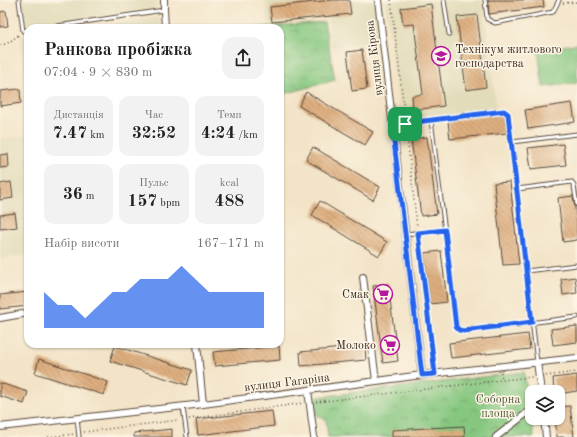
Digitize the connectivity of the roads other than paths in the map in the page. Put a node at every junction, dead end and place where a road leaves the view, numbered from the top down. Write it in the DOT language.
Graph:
graph roads {
  1 [pos="19,0"];
  2 [pos="164,0"];
  3 [pos="378,0"];
  4 [pos="444,0"];
  5 [pos="485,0"];
  6 [pos="559,0"];
  7 [pos="164,10"];
  8 [pos="71,24"];
  9 [pos="165,24"];
  10 [pos="24,31"];
  11 [pos="449,34"];
  12 [pos="431,120"];
  13 [pos="392,125"];
  14 [pos="577,134"];
  15 [pos="512,142"];
  16 [pos="517,189"];
  17 [pos="577,205"];
  18 [pos="445,230"];
  19 [pos="405,234"];
  20 [pos="577,265"];
  21 [pos="526,271"];
  22 [pos="363,277"];
  23 [pos="24,314"];
  24 [pos="577,317"];
  25 [pos="0,318"];
  26 [pos="532,322"];
  27 [pos="197,348"];
  28 [pos="577,358"];
  29 [pos="537,362"];
  30 [pos="422,375"];
  31 [pos="376,381"];
  32 [pos="540,385"];
  33 [pos="308,390"];
  34 [pos="203,404"];
  35 [pos="183,406"];
  36 [pos="525,415"];
  37 [pos="77,418"];
  38 [pos="545,425"];
  39 [pos="0,427"];
  40 [pos="79,437"];
  41 [pos="187,437"];
  42 [pos="314,437"];
  43 [pos="496,437"];
  44 [pos="546,437"];
  1 -- 10 [label="lane"];
  2 -- 7 [label="street"];
  3 -- 13 [label="street, вулиця Кірова"];
  4 -- 11 [label="lane"];
  5 -- 6 [label="lane"];
  7 -- 8 [label="lane"];
  7 -- 9 [label="street"];
  12 -- 13 [label="lane"];
  12 -- 15 [label="lane"];
  12 -- 18 [label="lane"];
  13 -- 19 [label="street, вулиця Кірова"];
  14 -- 15 [label="lane"];
  15 -- 16 [label="lane"];
  16 -- 17 [label="lane"];
  16 -- 21 [label="lane"];
  18 -- 19 [label="lane"];
  18 -- 26 [label="lane"];
  19 -- 30 [label="street, вулиця Кірова"];
  20 -- 21 [label="lane"];
  21 -- 26 [label="lane"];
  22 -- 31 [label="street"];
  23 -- 25 [label="street"];
  24 -- 26 [label="lane"];
  26 -- 29 [label="lane"];
  27 -- 34 [label="street"];
  28 -- 29 [label="street, вулиця Гагаріна"];
  29 -- 30 [label="street, вулиця Гагаріна"];
  29 -- 32 [label="street"];
  30 -- 31 [label="street, вулиця Гагаріна"];
  31 -- 33 [label="street, вулиця Гагаріна"];
  33 -- 34 [label="street, вулиця Гагаріна"];
  33 -- 42 [label="street"];
  34 -- 35 [label="street, вулиця Гагаріна"];
  35 -- 37 [label="street, вулиця Гагаріна"];
  35 -- 41 [label="lane"];
  36 -- 43 [label="street"];
  37 -- 39 [label="street, вулиця Гагаріна"];
  37 -- 40 [label="lane"];
  38 -- 44 [label="street"];
}
